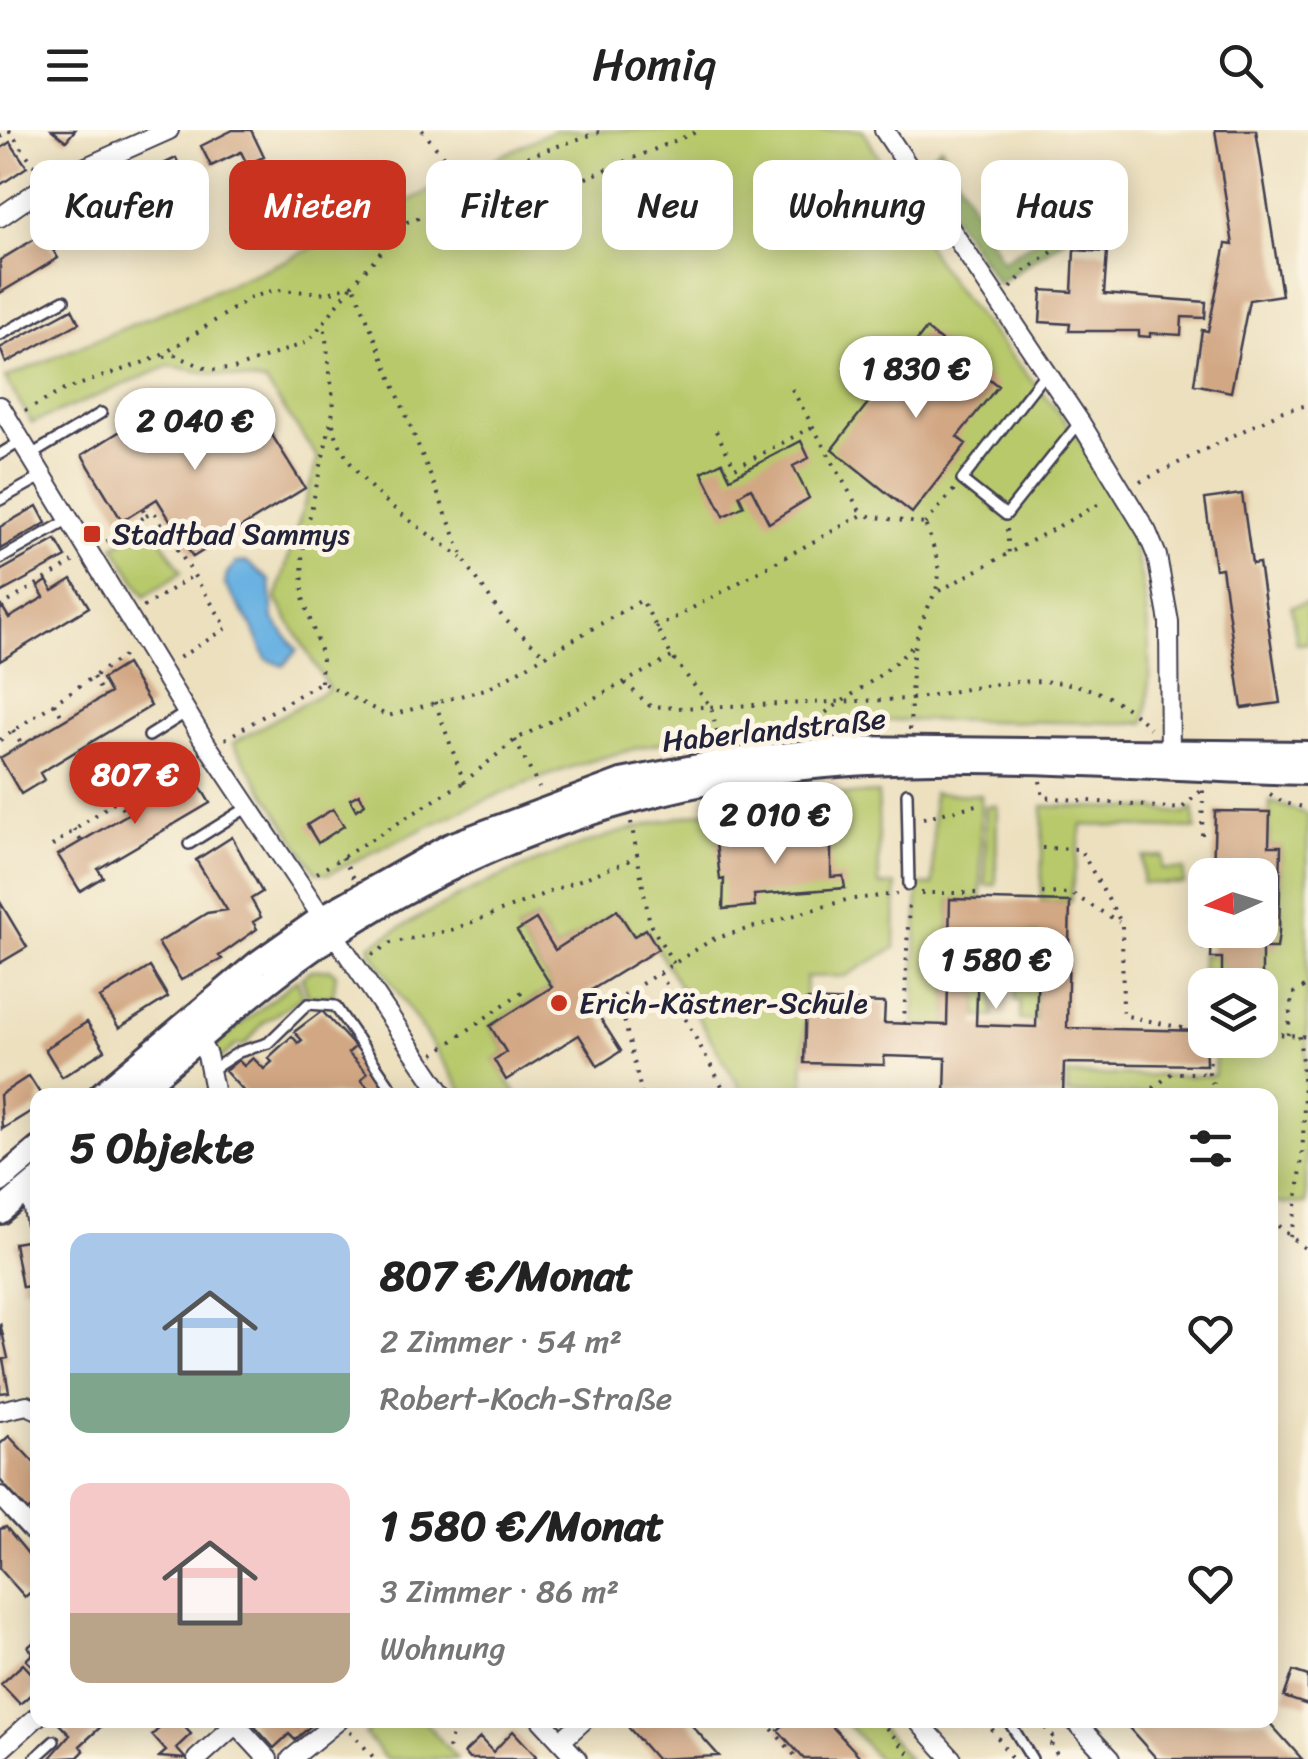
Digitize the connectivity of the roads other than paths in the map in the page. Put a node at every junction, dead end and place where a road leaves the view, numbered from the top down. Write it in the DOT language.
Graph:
graph roads {
  1 [pos="169,130"];
  2 [pos="884,130"];
  3 [pos="0,217"];
  4 [pos="64,300"];
  5 [pos="0,335"];
  6 [pos="1046,372"];
  7 [pos="4,413"];
  8 [pos="101,413"];
  9 [pos="1080,422"];
  10 [pos="25,450"];
  11 [pos="0,454"];
  12 [pos="41,477"];
  13 [pos="0,500"];
  14 [pos="68,521"];
  15 [pos="0,559"];
  16 [pos="187,712"];
  17 [pos="150,736"];
  18 [pos="1308,752"];
  19 [pos="1170,759"];
  20 [pos="1308,773"];
  21 [pos="907,793"];
  22 [pos="250,806"];
  23 [pos="189,844"];
  24 [pos="909,889"];
  25 [pos="328,926"];
  26 [pos="199,1042"];
  27 [pos="210,1071"];
  28 [pos="108,1088"];
  29 [pos="143,1088"];
  30 [pos="214,1088"];
  31 [pos="391,1088"];
  32 [pos="438,1088"];
  33 [pos="30,1156"];
  34 [pos="0,1182"];
  35 [pos="30,1187"];
  36 [pos="0,1212"];
  37 [pos="30,1405"];
  38 [pos="0,1411"];
  39 [pos="0,1496"];
  40 [pos="30,1528"];
  41 [pos="30,1723"];
  42 [pos="228,1728"];
  43 [pos="240,1728"];
  44 [pos="329,1728"];
  45 [pos="549,1728"];
  46 [pos="575,1728"];
  47 [pos="924,1728"];
  48 [pos="1013,1728"];
  49 [pos="1081,1728"];
  50 [pos="54,1741"];
  51 [pos="561,1741"];
  52 [pos="0,1750"];
  53 [pos="34,1759"];
  54 [pos="197,1759"];
  55 [pos="268,1759"];
  56 [pos="291,1759"];
  57 [pos="577,1759"];
  58 [pos="952,1759"];
  59 [pos="1032,1759"];
  60 [pos="1110,1759"];
  1 -- 3 [label="street"];
  2 -- 6 [label="street"];
  4 -- 5 [label="lane"];
  6 -- 9 [label="street"];
  6 -- 9 [label="lane"];
  7 -- 10 [label="street"];
  8 -- 10 [label="lane"];
  9 -- 19 [label="street"];
  10 -- 11 [label="lane"];
  10 -- 12 [label="street"];
  12 -- 13 [label="lane"];
  12 -- 14 [label="street"];
  14 -- 15 [label="lane"];
  14 -- 16 [label="street"];
  16 -- 17 [label="lane"];
  16 -- 22 [label="street"];
  18 -- 19 [label="street, Haberlandstraße"];
  19 -- 20 [label="street, Haberlandstraße"];
  19 -- 25 [label="street, Haberlandstraße"];
  19 -- 25 [label="street, Haberlandstraße"];
  21 -- 24 [label="lane"];
  22 -- 23 [label="lane"];
  22 -- 25 [label="street"];
  25 -- 26 [label="street, Haberlandstraße"];
  25 -- 28 [label="street, Haberlandstraße"];
  25 -- 32 [label="street"];
  26 -- 27 [label="street"];
  26 -- 29 [label="street, Haberlandstraße"];
  27 -- 30 [label="street"];
  27 -- 31 [label="lane"];
  33 -- 34 [label="street"];
  35 -- 36 [label="street"];
  37 -- 38 [label="street"];
  39 -- 40 [label="street"];
  41 -- 52 [label="street"];
  42 -- 54 [label="street"];
  43 -- 55 [label="street"];
  44 -- 56 [label="street"];
  45 -- 51 [label="street"];
  46 -- 51 [label="street"];
  47 -- 58 [label="street"];
  48 -- 59 [label="lane"];
  49 -- 60 [label="street"];
  50 -- 53 [label="lane"];
  51 -- 57 [label="street"];
}
